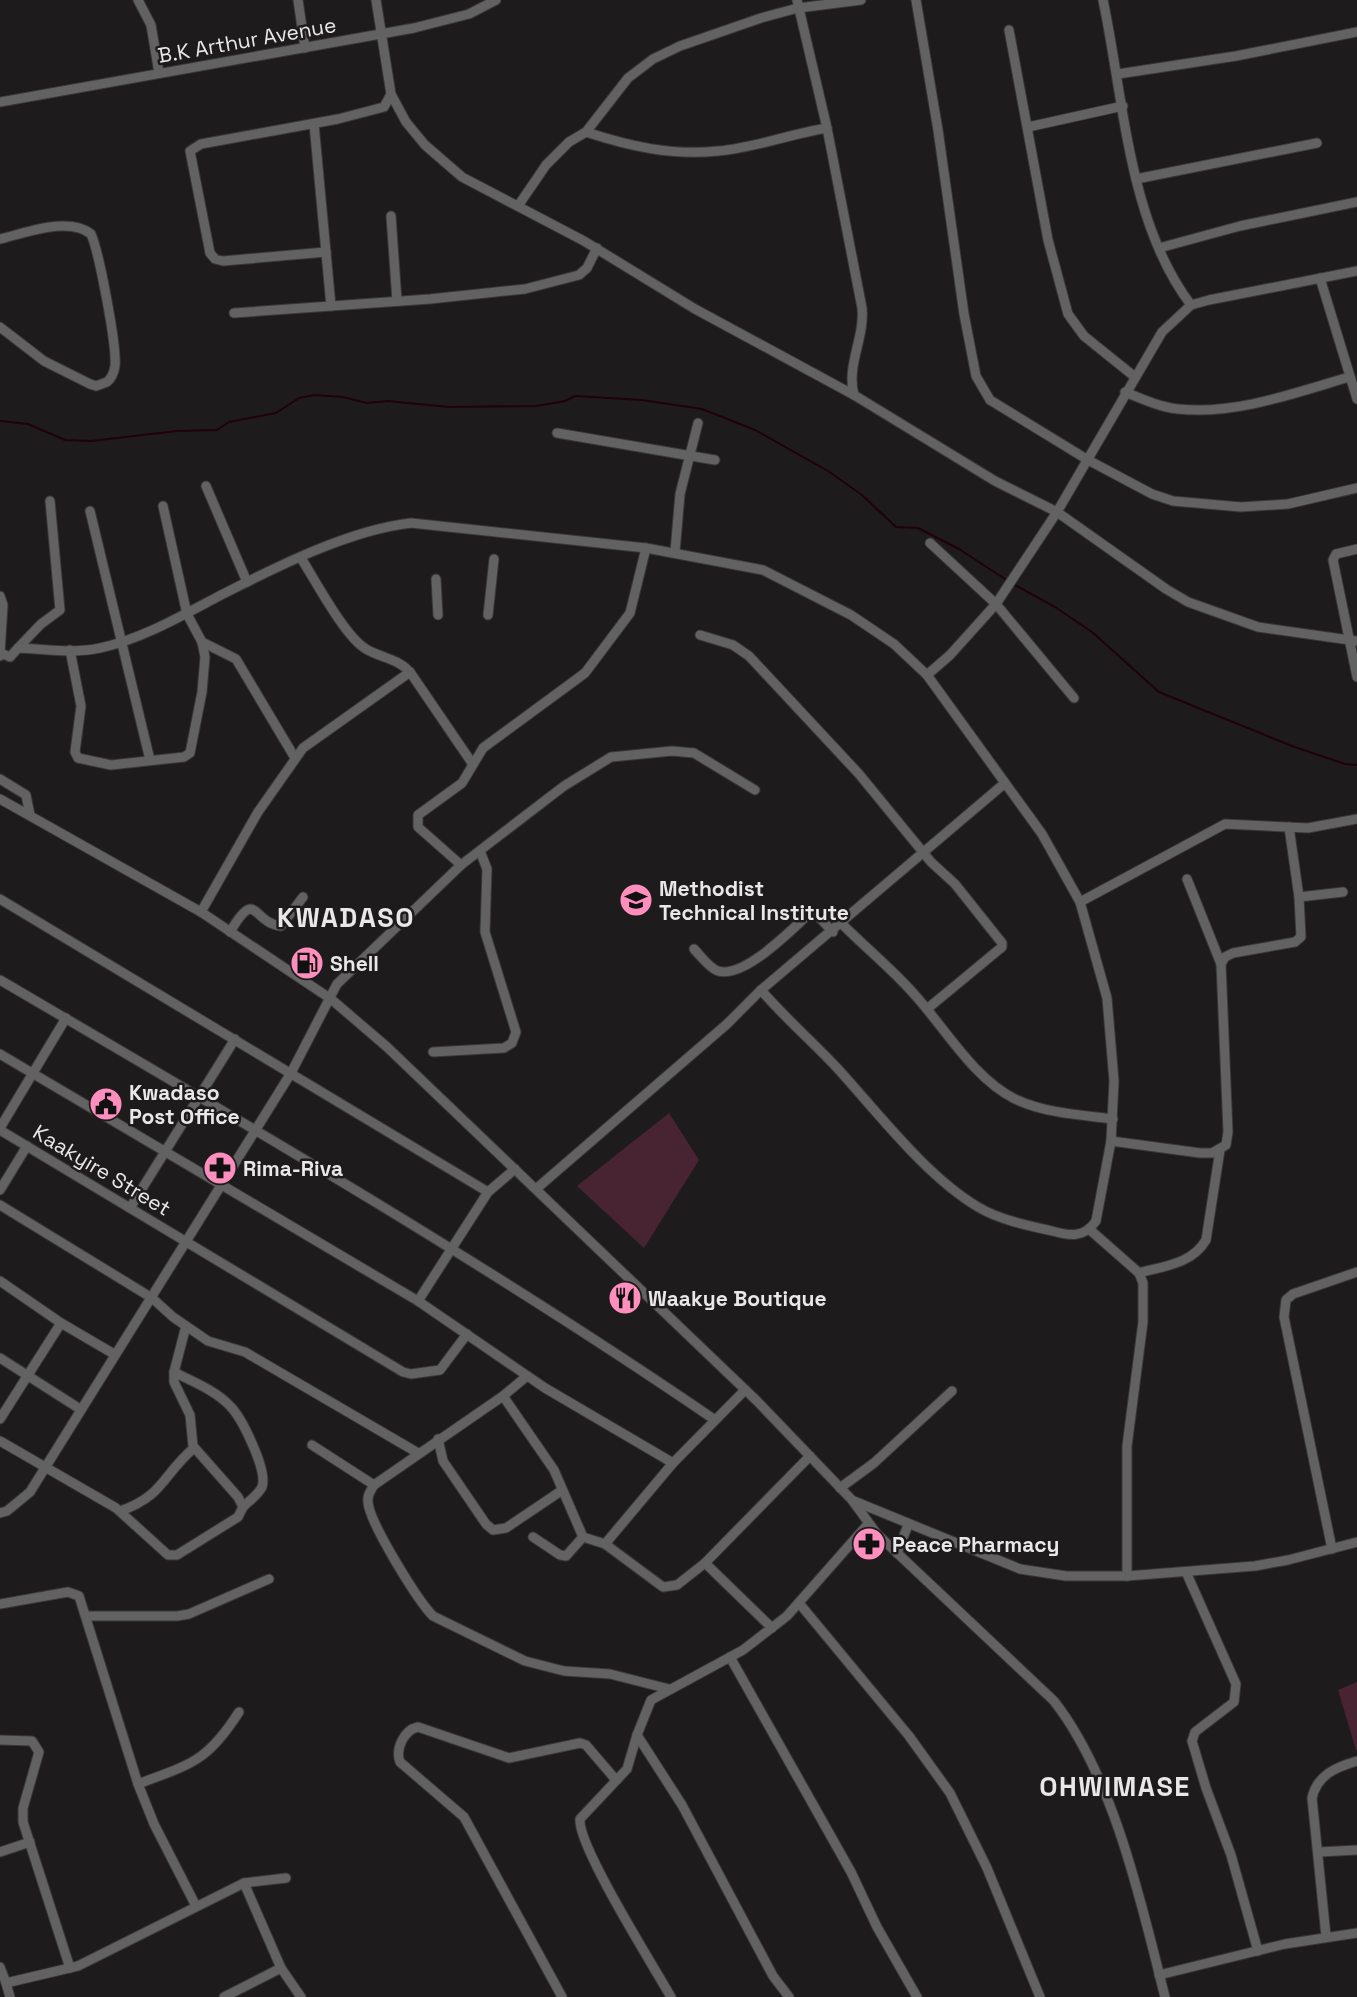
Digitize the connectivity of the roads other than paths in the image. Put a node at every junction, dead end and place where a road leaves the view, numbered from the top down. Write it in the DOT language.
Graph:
graph roads {
  1 [pos="138,0"];
  2 [pos="298,0"];
  3 [pos="376,0"];
  4 [pos="496,0"];
  5 [pos="861,0"];
  6 [pos="916,0"];
  7 [pos="1103,0"];
  8 [pos="798,4"];
  9 [pos="1009,30"];
  10 [pos="1357,32"];
  11 [pos="381,35"];
  12 [pos="305,48"];
  13 [pos="159,73"];
  14 [pos="1118,74"];
  15 [pos="391,94"];
  16 [pos="0,102"];
  17 [pos="1123,106"];
  18 [pos="314,124"];
  19 [pos="1028,127"];
  20 [pos="827,128"];
  21 [pos="586,132"];
  22 [pos="1317,142"];
  23 [pos="1136,179"];
  24 [pos="1357,202"];
  25 [pos="518,206"];
  26 [pos="391,216"];
  27 [pos="0,238"];
  28 [pos="597,248"];
  29 [pos="1159,248"];
  30 [pos="326,252"];
  31 [pos="1357,271"];
  32 [pos="1320,278"];
  33 [pos="397,301"];
  34 [pos="1191,305"];
  35 [pos="331,306"];
  36 [pos="234,313"];
  37 [pos="0,327"];
  38 [pos="1135,377"];
  39 [pos="1349,377"];
  40 [pos="1125,392"];
  41 [pos="854,395"];
  42 [pos="1357,399"];
  43 [pos="698,423"];
  44 [pos="557,433"];
  45 [pos="689,454"];
  46 [pos="715,460"];
  47 [pos="1088,460"];
  48 [pos="206,486"];
  49 [pos="1357,488"];
  50 [pos="50,501"];
  51 [pos="163,506"];
  52 [pos="90,511"];
  53 [pos="1057,512"];
  54 [pos="930,543"];
  55 [pos="646,548"];
  56 [pos="1357,549"];
  57 [pos="675,552"];
  58 [pos="301,558"];
  59 [pos="494,559"];
  60 [pos="436,579"];
  61 [pos="248,582"];
  62 [pos="0,596"];
  63 [pos="996,604"];
  64 [pos="187,614"];
  65 [pos="438,615"];
  66 [pos="488,615"];
  67 [pos="700,635"];
  68 [pos="120,641"];
  69 [pos="202,642"];
  70 [pos="1354,642"];
  71 [pos="18,648"];
  72 [pos="70,650"];
  73 [pos="0,654"];
  74 [pos="410,672"];
  75 [pos="927,675"];
  76 [pos="1357,677"];
  77 [pos="1074,698"];
  78 [pos="295,758"];
  79 [pos="150,760"];
  80 [pos="472,763"];
  81 [pos="0,779"];
  82 [pos="1005,783"];
  83 [pos="755,790"];
  84 [pos="0,799"];
  85 [pos="30,815"];
  86 [pos="1357,819"];
  87 [pos="1289,827"];
  88 [pos="480,851"];
  89 [pos="925,853"];
  90 [pos="461,865"];
  91 [pos="1187,879"];
  92 [pos="1343,892"];
  93 [pos="303,897"];
  94 [pos="1299,897"];
  95 [pos="0,899"];
  96 [pos="1080,902"];
  97 [pos="201,912"];
  98 [pos="842,924"];
  99 [pos="230,932"];
  100 [pos="833,932"];
  101 [pos="694,949"];
  102 [pos="1221,964"];
  103 [pos="0,980"];
  104 [pos="761,990"];
  105 [pos="331,999"];
  106 [pos="927,1009"];
  107 [pos="66,1018"];
  108 [pos="235,1039"];
  109 [pos="433,1052"];
  110 [pos="3,1056"];
  111 [pos="0,1066"];
  112 [pos="33,1073"];
  113 [pos="291,1073"];
  114 [pos="199,1096"];
  115 [pos="1113,1119"];
  116 [pos="0,1129"];
  117 [pos="255,1129"];
  118 [pos="1111,1141"];
  119 [pos="27,1146"];
  120 [pos="165,1150"];
  121 [pos="1220,1150"];
  122 [pos="515,1169"];
  123 [pos="221,1182"];
  124 [pos="536,1189"];
  125 [pos="0,1190"];
  126 [pos="488,1192"];
  127 [pos="0,1204"];
  128 [pos="130,1208"];
  129 [pos="1089,1229"];
  130 [pos="185,1241"];
  131 [pos="451,1248"];
  132 [pos="1357,1272"];
  133 [pos="1139,1273"];
  134 [pos="0,1281"];
  135 [pos="152,1298"];
  136 [pos="418,1301"];
  137 [pos="61,1323"];
  138 [pos="186,1326"];
  139 [pos="467,1334"];
  140 [pos="114,1354"];
  141 [pos="0,1358"];
  142 [pos="174,1372"];
  143 [pos="527,1376"];
  144 [pos="29,1377"];
  145 [pos="745,1390"];
  146 [pos="952,1391"];
  147 [pos="503,1396"];
  148 [pos="80,1409"];
  149 [pos="0,1419"];
  150 [pos="715,1420"];
  151 [pos="438,1438"];
  152 [pos="0,1441"];
  153 [pos="312,1445"];
  154 [pos="194,1448"];
  155 [pos="418,1453"];
  156 [pos="810,1456"];
  157 [pos="672,1463"];
  158 [pos="46,1467"];
  159 [pos="374,1485"];
  160 [pos="840,1488"];
  161 [pos="561,1491"];
  162 [pos="852,1500"];
  163 [pos="243,1507"];
  164 [pos="120,1511"];
  165 [pos="0,1514"];
  166 [pos="868,1524"];
  167 [pos="908,1525"];
  168 [pos="533,1537"];
  169 [pos="583,1537"];
  170 [pos="1357,1542"];
  171 [pos="605,1544"];
  172 [pos="1332,1549"];
  173 [pos="897,1553"];
  174 [pos="705,1563"];
  175 [pos="1186,1572"];
  176 [pos="1127,1576"];
  177 [pos="269,1579"];
  178 [pos="799,1603"];
  179 [pos="0,1604"];
  180 [pos="86,1616"];
  181 [pos="771,1628"];
  182 [pos="730,1658"];
  183 [pos="669,1689"];
  184 [pos="239,1712"];
  185 [pos="637,1735"];
  186 [pos="0,1740"];
  187 [pos="1357,1761"];
  188 [pos="616,1780"];
  189 [pos="138,1784"];
  190 [pos="30,1842"];
  191 [pos="1357,1850"];
  192 [pos="0,1852"];
  193 [pos="1319,1852"];
  194 [pos="286,1878"];
  195 [pos="244,1883"];
  196 [pos="196,1906"];
  197 [pos="1357,1933"];
  198 [pos="1326,1936"];
  199 [pos="1258,1951"];
  200 [pos="0,1967"];
  201 [pos="70,1968"];
  202 [pos="281,1968"];
  203 [pos="1160,1976"];
  204 [pos="6,1983"];
  205 [pos="10,1997"];
  206 [pos="224,1997"];
  207 [pos="301,1997"];
  208 [pos="562,1997"];
  209 [pos="671,1997"];
  210 [pos="789,1997"];
  211 [pos="917,1997"];
  212 [pos="1040,1997"];
  213 [pos="1165,1997"];
  1 -- 13 [label="street"];
  2 -- 12 [label="street"];
  3 -- 11 [label="street"];
  4 -- 11 [label="street, B.K Arthur Avenue"];
  5 -- 8 [label="street"];
  6 -- 47 [label="street"];
  7 -- 14 [label="street"];
  8 -- 20 [label="street"];
  8 -- 21 [label="street"];
  9 -- 19 [label="street"];
  10 -- 14 [label="street"];
  11 -- 12 [label="street, B.K Arthur Avenue"];
  11 -- 15 [label="street"];
  12 -- 13 [label="street, B.K Arthur Avenue"];
  13 -- 16 [label="street, B.K Arthur Avenue"];
  14 -- 17 [label="street"];
  15 -- 18 [label="street"];
  15 -- 25 [label="street"];
  17 -- 19 [label="street"];
  17 -- 23 [label="street"];
  18 -- 30 [label="street"];
  18 -- 30 [label="street"];
  19 -- 38 [label="street"];
  20 -- 21 [label="street"];
  20 -- 41 [label="street"];
  21 -- 25 [label="street"];
  22 -- 23 [label="street"];
  23 -- 29 [label="street"];
  24 -- 29 [label="street"];
  25 -- 28 [label="street"];
  26 -- 33 [label="street"];
  27 -- 37 [label="street"];
  28 -- 33 [label="street"];
  28 -- 41 [label="street"];
  29 -- 34 [label="street"];
  30 -- 35 [label="street"];
  31 -- 32 [label="street"];
  32 -- 34 [label="street"];
  32 -- 39 [label="street"];
  33 -- 35 [label="street"];
  34 -- 38 [label="street"];
  35 -- 36 [label="street"];
  38 -- 40 [label="street"];
  39 -- 40 [label="street"];
  39 -- 42 [label="street"];
  40 -- 47 [label="street"];
  41 -- 53 [label="street"];
  43 -- 45 [label="street"];
  44 -- 45 [label="street"];
  45 -- 46 [label="street"];
  45 -- 57 [label="street"];
  47 -- 49 [label="street"];
  47 -- 53 [label="street"];
  48 -- 61 [label="street"];
  50 -- 71 [label="street"];
  51 -- 64 [label="street"];
  52 -- 68 [label="street"];
  53 -- 63 [label="street"];
  53 -- 70 [label="street"];
  54 -- 63 [label="street"];
  55 -- 57 [label="street"];
  55 -- 58 [label="street"];
  55 -- 80 [label="street"];
  56 -- 70 [label="street"];
  57 -- 75 [label="street"];
  58 -- 61 [label="street"];
  58 -- 74 [label="street"];
  59 -- 66 [label="street"];
  60 -- 65 [label="street"];
  61 -- 64 [label="street"];
  62 -- 73 [label="street"];
  63 -- 75 [label="street"];
  63 -- 77 [label="street"];
  64 -- 68 [label="street"];
  64 -- 69 [label="street"];
  67 -- 89 [label="street"];
  68 -- 72 [label="street"];
  68 -- 79 [label="street"];
  69 -- 78 [label="street"];
  69 -- 79 [label="street"];
  70 -- 76 [label="street"];
  71 -- 72 [label="street"];
  71 -- 73 [label="street"];
  72 -- 79 [label="street"];
  74 -- 78 [label="street"];
  74 -- 80 [label="street"];
  75 -- 82 [label="street"];
  78 -- 97 [label="street"];
  80 -- 90 [label="street"];
  81 -- 85 [label="street"];
  82 -- 89 [label="street"];
  82 -- 96 [label="street"];
  83 -- 88 [label="street"];
  84 -- 85 [label="street"];
  85 -- 97 [label="street"];
  86 -- 87 [label="street"];
  87 -- 94 [label="street"];
  87 -- 96 [label="street"];
  88 -- 90 [label="street"];
  88 -- 109 [label="street"];
  89 -- 98 [label="street"];
  89 -- 106 [label="street"];
  90 -- 105 [label="street"];
  91 -- 102 [label="street"];
  92 -- 94 [label="street"];
  93 -- 99 [label="street"];
  94 -- 102 [label="street"];
  95 -- 108 [label="street"];
  96 -- 115 [label="street"];
  97 -- 99 [label="street"];
  98 -- 100 [label="street"];
  98 -- 106 [label="street"];
  99 -- 105 [label="street"];
  100 -- 101 [label="street"];
  100 -- 104 [label="street"];
  102 -- 121 [label="street"];
  103 -- 107 [label="street"];
  104 -- 124 [label="street"];
  104 -- 129 [label="street"];
  105 -- 113 [label="street"];
  105 -- 122 [label="street"];
  106 -- 115 [label="street"];
  107 -- 112 [label="street"];
  107 -- 114 [label="street"];
  108 -- 113 [label="street"];
  108 -- 114 [label="street"];
  110 -- 111 [label="street"];
  110 -- 112 [label="street"];
  112 -- 116 [label="street"];
  112 -- 120 [label="street"];
  113 -- 117 [label="street"];
  113 -- 126 [label="street"];
  114 -- 117 [label="street"];
  114 -- 120 [label="street"];
  115 -- 118 [label="street"];
  116 -- 119 [label="street, Kaakyire Street"];
  117 -- 123 [label="street"];
  117 -- 131 [label="street"];
  118 -- 121 [label="street"];
  118 -- 129 [label="street"];
  119 -- 125 [label="street"];
  119 -- 128 [label="street, Kaakyire Street"];
  120 -- 123 [label="street"];
  120 -- 128 [label="street"];
  121 -- 133 [label="street"];
  122 -- 124 [label="street"];
  122 -- 126 [label="street"];
  123 -- 130 [label="street"];
  123 -- 136 [label="street"];
  124 -- 145 [label="street"];
  126 -- 131 [label="street"];
  127 -- 135 [label="street"];
  128 -- 130 [label="street, Kaakyire Street"];
  129 -- 133 [label="street"];
  130 -- 135 [label="street"];
  130 -- 139 [label="street, Kaakyire Street"];
  131 -- 136 [label="street"];
  131 -- 150 [label="street"];
  132 -- 172 [label="street"];
  133 -- 176 [label="street"];
  134 -- 137 [label="street"];
  135 -- 138 [label="street"];
  135 -- 140 [label="street"];
  136 -- 139 [label="street"];
  137 -- 140 [label="street"];
  137 -- 144 [label="street"];
  138 -- 142 [label="street"];
  138 -- 155 [label="street"];
  139 -- 143 [label="street"];
  140 -- 148 [label="street"];
  141 -- 144 [label="street"];
  142 -- 154 [label="street"];
  142 -- 163 [label="street"];
  143 -- 147 [label="street"];
  143 -- 157 [label="street"];
  144 -- 148 [label="street"];
  144 -- 149 [label="street"];
  145 -- 150 [label="street"];
  145 -- 156 [label="street"];
  146 -- 160 [label="street"];
  147 -- 151 [label="street"];
  147 -- 161 [label="street"];
  148 -- 158 [label="street"];
  150 -- 157 [label="street"];
  151 -- 155 [label="street"];
  151 -- 161 [label="street"];
  152 -- 158 [label="street"];
  153 -- 159 [label="street"];
  154 -- 163 [label="street"];
  154 -- 164 [label="street"];
  155 -- 159 [label="street"];
  156 -- 160 [label="street"];
  156 -- 174 [label="street"];
  157 -- 171 [label="street"];
  158 -- 164 [label="street"];
  158 -- 165 [label="street"];
  159 -- 183 [label="street"];
  160 -- 162 [label="street"];
  161 -- 169 [label="street"];
  162 -- 166 [label="street"];
  162 -- 167 [label="street"];
  163 -- 164 [label="street"];
  166 -- 173 [label="street"];
  166 -- 178 [label="street"];
  167 -- 173 [label="street"];
  167 -- 176 [label="street"];
  168 -- 169 [label="street"];
  169 -- 171 [label="street"];
  170 -- 172 [label="street"];
  171 -- 174 [label="street"];
  172 -- 175 [label="street"];
  173 -- 203 [label="street"];
  174 -- 181 [label="street"];
  175 -- 176 [label="street"];
  175 -- 199 [label="street"];
  177 -- 180 [label="street"];
  178 -- 181 [label="street"];
  178 -- 212 [label="street"];
  179 -- 180 [label="street"];
  180 -- 189 [label="street"];
  181 -- 182 [label="street"];
  182 -- 183 [label="street"];
  182 -- 211 [label="street"];
  183 -- 185 [label="street"];
  184 -- 189 [label="street"];
  185 -- 188 [label="street"];
  185 -- 210 [label="street"];
  186 -- 190 [label="street"];
  187 -- 193 [label="street"];
  188 -- 208 [label="street"];
  188 -- 209 [label="street"];
  189 -- 196 [label="street"];
  190 -- 192 [label="street"];
  190 -- 201 [label="street"];
  191 -- 193 [label="street"];
  193 -- 198 [label="street"];
  194 -- 195 [label="street"];
  195 -- 196 [label="street"];
  195 -- 202 [label="street"];
  196 -- 201 [label="street"];
  197 -- 198 [label="street"];
  198 -- 199 [label="street"];
  199 -- 203 [label="street"];
  200 -- 204 [label="street"];
  201 -- 204 [label="street"];
  202 -- 206 [label="street"];
  202 -- 207 [label="street"];
  203 -- 213 [label="street"];
  204 -- 205 [label="street"];
}
